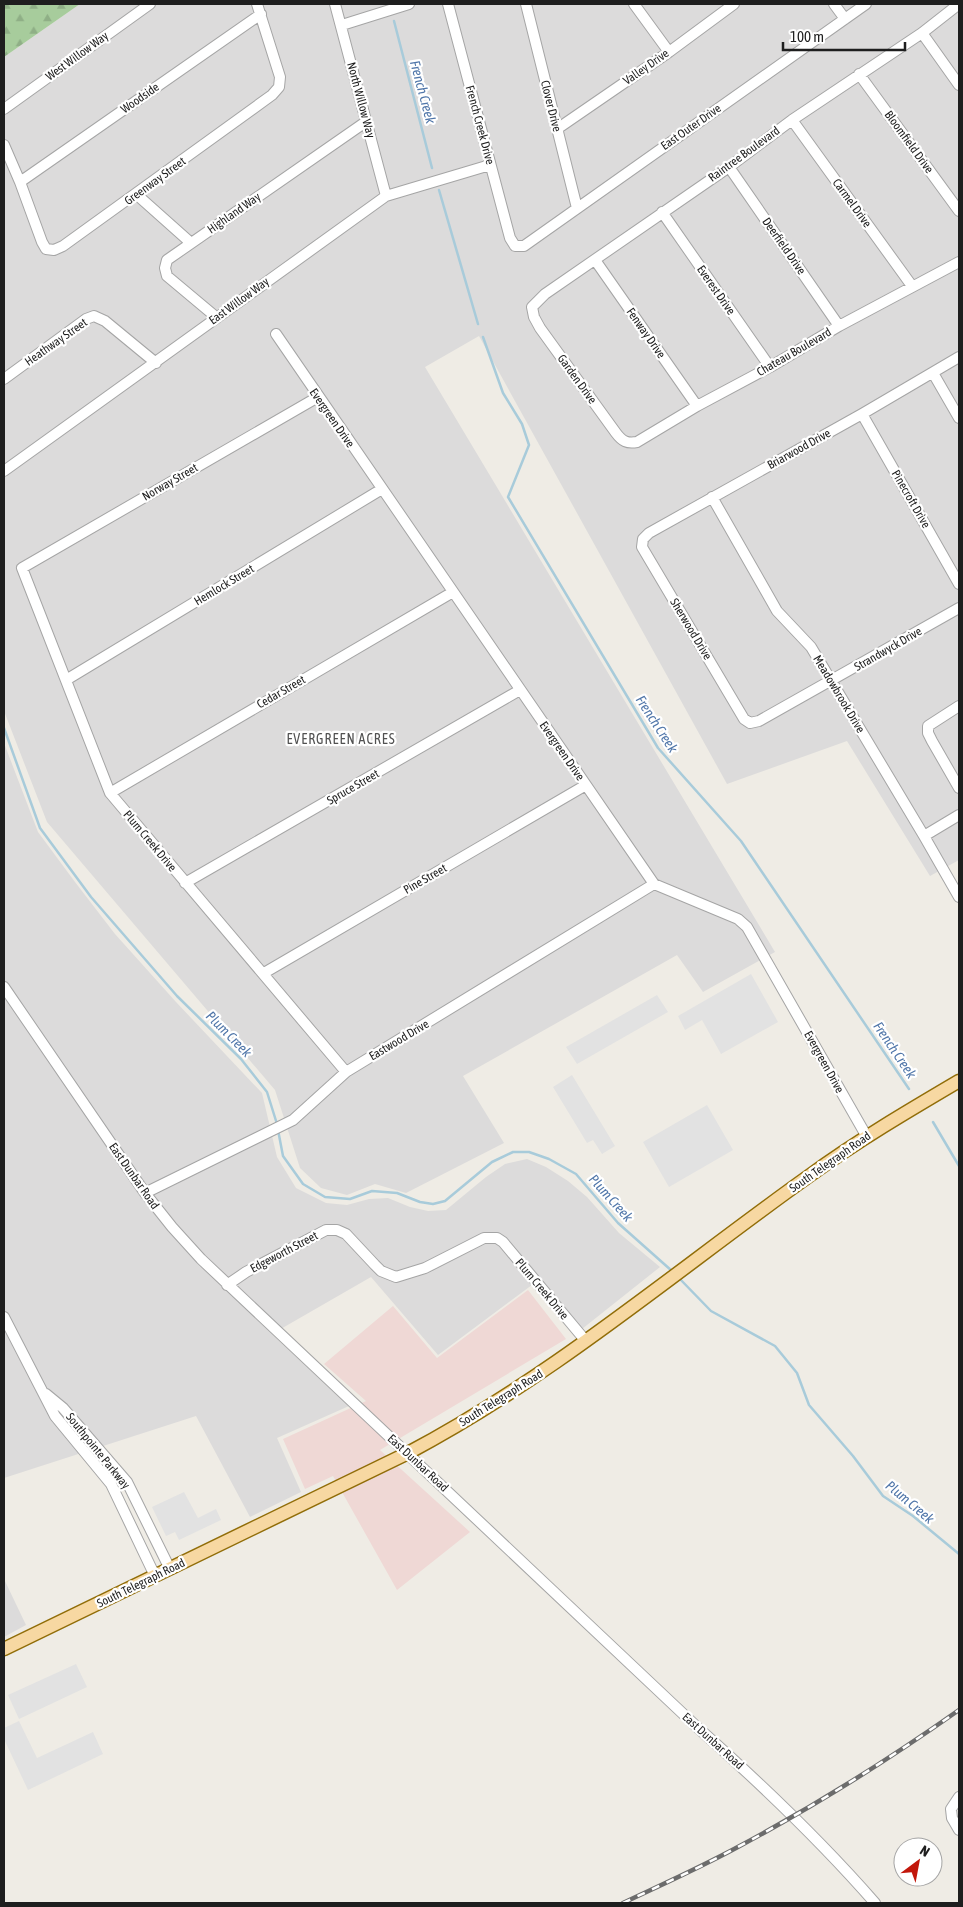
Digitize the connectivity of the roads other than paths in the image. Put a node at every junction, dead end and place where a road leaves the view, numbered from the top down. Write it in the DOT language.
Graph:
graph roads {
  1 [pos="150,4"];
  2 [pos="257,4"];
  3 [pos="335,4"];
  4 [pos="409,4"];
  5 [pos="448,4"];
  6 [pos="526,4"];
  7 [pos="634,4"];
  8 [pos="834,4"];
  9 [pos="866,4"];
  10 [pos="959,4"];
  11 [pos="731,5"];
  12 [pos="261,14"];
  13 [pos="845,19"];
  14 [pos="342,25"];
  15 [pos="922,32"];
  16 [pos="669,52"];
  17 [pos="859,74"];
  18 [pos="959,85"];
  19 [pos="4,109"];
  20 [pos="792,120"];
  21 [pos="367,121"];
  22 [pos="557,129"];
  23 [pos="4,145"];
  24 [pos="490,165"];
  25 [pos="729,167"];
  26 [pos="20,182"];
  27 [pos="136,194"];
  28 [pos="386,196"];
  29 [pos="577,208"];
  30 [pos="959,211"];
  31 [pos="662,212"];
  32 [pos="191,243"];
  33 [pos="515,246"];
  34 [pos="595,260"];
  35 [pos="959,262"];
  36 [pos="912,286"];
  37 [pos="532,307"];
  38 [pos="216,317"];
  39 [pos="840,326"];
  40 [pos="276,334"];
  41 [pos="959,357"];
  42 [pos="156,363"];
  43 [pos="770,367"];
  44 [pos="933,373"];
  45 [pos="4,379"];
  46 [pos="318,397"];
  47 [pos="697,406"];
  48 [pos="862,414"];
  49 [pos="959,418"];
  50 [pos="630,444"];
  51 [pos="4,471"];
  52 [pos="382,490"];
  53 [pos="712,497"];
  54 [pos="642,544"];
  55 [pos="22,568"];
  56 [pos="959,584"];
  57 [pos="453,592"];
  58 [pos="959,608"];
  59 [pos="66,680"];
  60 [pos="831,682"];
  61 [pos="520,690"];
  62 [pos="959,706"];
  63 [pos="741,713"];
  64 [pos="586,785"];
  65 [pos="959,788"];
  66 [pos="110,793"];
  67 [pos="959,815"];
  68 [pos="924,836"];
  69 [pos="185,883"];
  70 [pos="654,884"];
  71 [pos="959,897"];
  72 [pos="264,973"];
  73 [pos="4,987"];
  74 [pos="13,1000"];
  75 [pos="4,1007"];
  76 [pos="346,1072"];
  77 [pos="959,1081"];
  78 [pos="867,1136"];
  79 [pos="145,1193"];
  80 [pos="497,1238"];
  81 [pos="227,1285"];
  82 [pos="4,1317"];
  83 [pos="586,1340"];
  84 [pos="44,1393"];
  85 [pos="408,1452"];
  86 [pos="170,1569"];
  87 [pos="155,1576"];
  88 [pos="4,1649"];
  89 [pos="959,1797"];
  90 [pos="959,1830"];
  91 [pos="875,1903"];
  1 -- 19 [label="street, West Willow Way"];
  2 -- 12 [label="street, Greenway Street"];
  3 -- 14 [label="street, North Willow Way"];
  4 -- 14 [label="street"];
  5 -- 24 [label="street, French Creek Drive"];
  6 -- 22 [label="street, Clover Drive"];
  7 -- 16 [label="street"];
  8 -- 13 [label="street"];
  9 -- 13 [label="street, East Outer Drive"];
  10 -- 15 [label="street, Raintree Boulevard"];
  11 -- 16 [label="street, Valley Drive"];
  12 -- 26 [label="street, Woodside"];
  12 -- 27 [label="street, Greenway Street"];
  13 -- 29 [label="street, East Outer Drive"];
  14 -- 21 [label="street, North Willow Way"];
  15 -- 17 [label="street, Raintree Boulevard"];
  15 -- 18 [label="street"];
  16 -- 22 [label="street, Valley Drive"];
  17 -- 20 [label="street, Raintree Boulevard"];
  17 -- 30 [label="street, Bloomfield Drive"];
  20 -- 25 [label="street, Raintree Boulevard"];
  20 -- 36 [label="street, Carmel Drive"];
  21 -- 28 [label="street, North Willow Way"];
  21 -- 32 [label="street, Highland Way"];
  22 -- 29 [label="street, Clover Drive"];
  23 -- 26 [label="street, Greenway Street"];
  24 -- 28 [label="street, East Willow Way"];
  24 -- 33 [label="street, French Creek Drive"];
  25 -- 31 [label="street, Raintree Boulevard"];
  25 -- 39 [label="street, Deerfield Drive"];
  26 -- 27 [label="street, Greenway Street"];
  27 -- 32 [label="street"];
  28 -- 38 [label="street, East Willow Way"];
  29 -- 33 [label="street, East Outer Drive"];
  31 -- 34 [label="street, Raintree Boulevard"];
  31 -- 43 [label="street, Everest Drive"];
  32 -- 38 [label="street, Highland Way"];
  34 -- 37 [label="street, Raintree Boulevard"];
  34 -- 47 [label="street, Fenway Drive"];
  35 -- 36 [label="street, Chateau Boulevard"];
  36 -- 39 [label="street, Chateau Boulevard"];
  37 -- 50 [label="street, Garden Drive"];
  38 -- 42 [label="street, East Willow Way"];
  39 -- 43 [label="street, Chateau Boulevard"];
  40 -- 46 [label="street, Evergreen Drive"];
  41 -- 44 [label="street, Briarwood Drive"];
  42 -- 45 [label="street, Heathway Street"];
  42 -- 51 [label="street, East Willow Way"];
  43 -- 47 [label="street, Chateau Boulevard"];
  44 -- 48 [label="street, Briarwood Drive"];
  44 -- 49 [label="street"];
  46 -- 52 [label="street, Evergreen Drive"];
  46 -- 55 [label="street, Norway Street"];
  47 -- 50 [label="street, Chateau Boulevard"];
  48 -- 53 [label="street, Briarwood Drive"];
  48 -- 56 [label="street, Pinecroft Drive"];
  52 -- 57 [label="street, Evergreen Drive"];
  52 -- 59 [label="street, Hemlock Street"];
  53 -- 54 [label="street, Briarwood Drive"];
  53 -- 60 [label="street, Meadowbrook Drive"];
  54 -- 63 [label="street, Sherwood Drive"];
  55 -- 59 [label="street, Plum Creek Drive"];
  57 -- 61 [label="street, Evergreen Drive"];
  57 -- 66 [label="street, Cedar Street"];
  58 -- 60 [label="street, Strandwyck Drive"];
  59 -- 66 [label="street, Plum Creek Drive"];
  60 -- 63 [label="street, Strandwyck Drive"];
  60 -- 68 [label="street, Meadowbrook Drive"];
  61 -- 64 [label="street, Evergreen Drive"];
  61 -- 69 [label="street, Spruce Street"];
  62 -- 65 [label="street"];
  64 -- 70 [label="street, Evergreen Drive"];
  64 -- 72 [label="street, Pine Street"];
  66 -- 69 [label="street, Plum Creek Drive"];
  67 -- 68 [label="street"];
  68 -- 71 [label="street, Meadowbrook Drive"];
  69 -- 72 [label="street, Plum Creek Drive"];
  70 -- 76 [label="street, Eastwood Drive"];
  70 -- 78 [label="street, Evergreen Drive"];
  72 -- 76 [label="street, Plum Creek Drive"];
  73 -- 74 [label="street, East Dunbar Road"];
  74 -- 75 [label="street"];
  74 -- 79 [label="street, East Dunbar Road"];
  76 -- 79 [label="street, Eastwood Drive"];
  77 -- 78 [label="main road, South Telegraph Road"];
  78 -- 83 [label="main road, South Telegraph Road"];
  79 -- 81 [label="street, East Dunbar Road"];
  80 -- 81 [label="street, Edgeworth Street"];
  80 -- 83 [label="street, Plum Creek Drive"];
  81 -- 85 [label="street, East Dunbar Road"];
  82 -- 84 [label="street, Southpointe Parkway"];
  83 -- 85 [label="main road, South Telegraph Road"];
  84 -- 86 [label="street, Southpointe Parkway"];
  84 -- 87 [label="street, Southpointe Parkway"];
  85 -- 86 [label="main road, South Telegraph Road"];
  85 -- 91 [label="street, East Dunbar Road"];
  86 -- 87 [label="main road, South Telegraph Road"];
  87 -- 88 [label="main road, South Telegraph Road"];
  89 -- 90 [label="street"];
}
